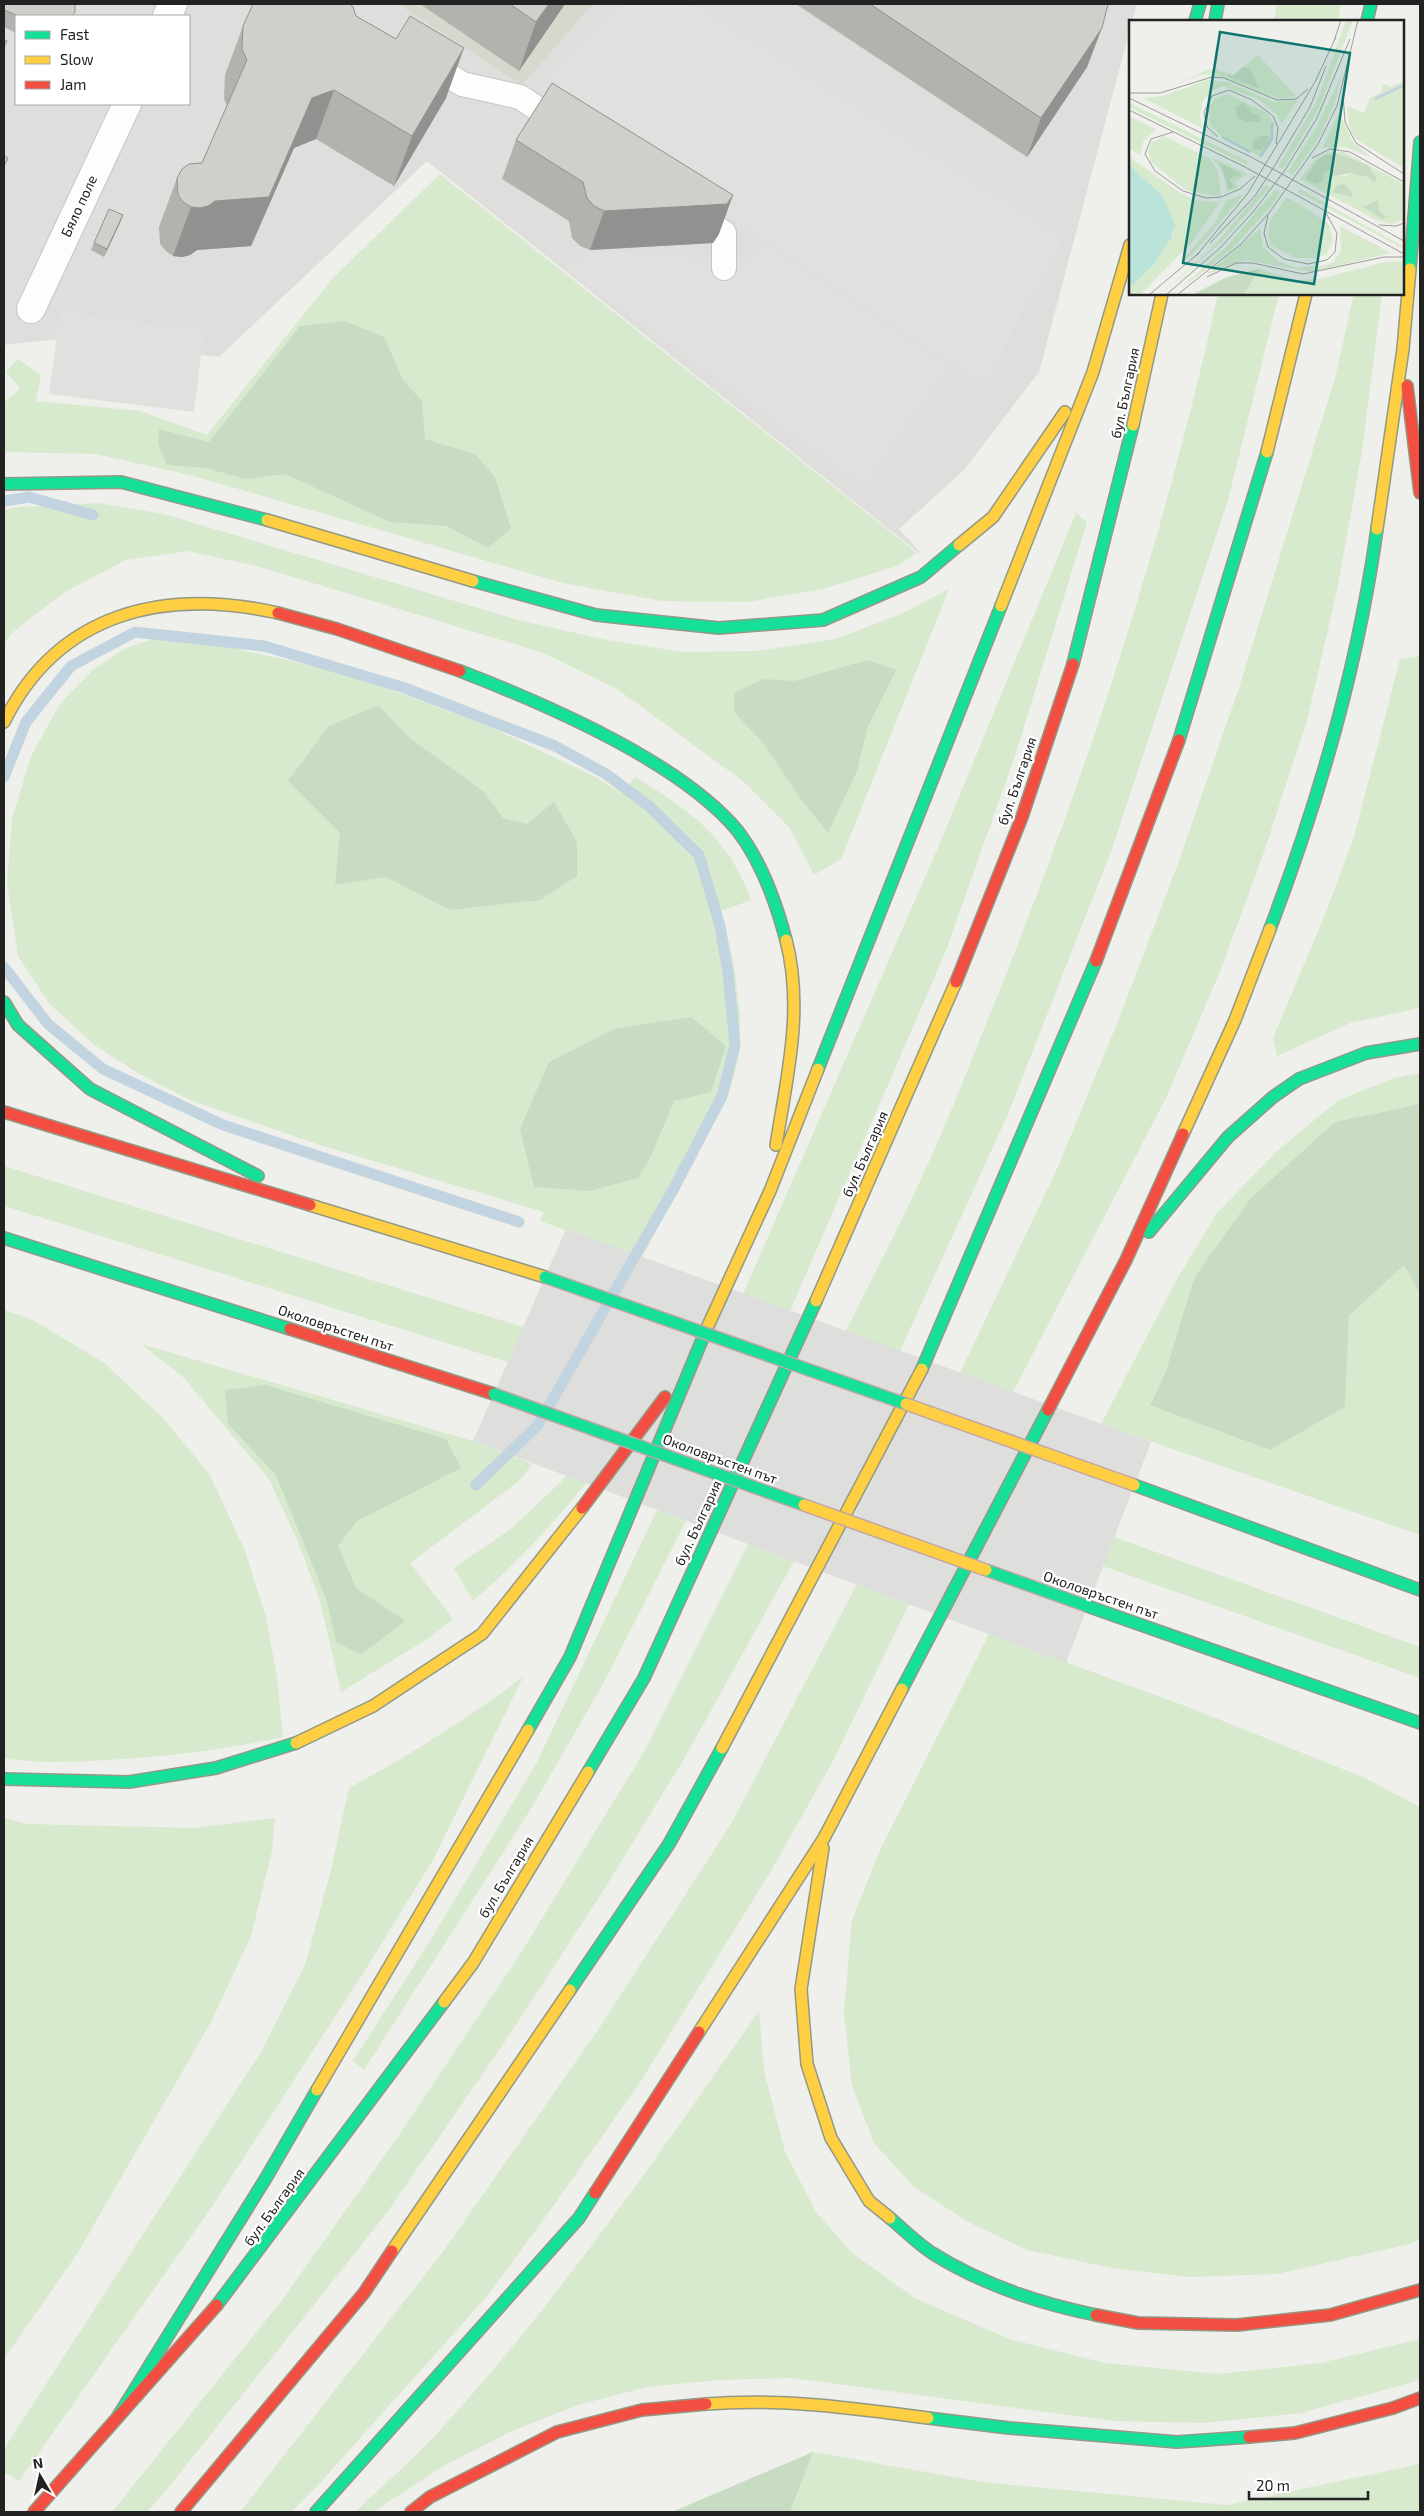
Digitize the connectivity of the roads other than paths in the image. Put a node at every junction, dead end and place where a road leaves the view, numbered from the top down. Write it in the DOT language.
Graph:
graph roads {
  1 [pos="1200,4"];
  2 [pos="1218,4"];
  3 [pos="1371,4"];
  4 [pos="1195,20"];
  5 [pos="1215,20"];
  6 [pos="1367,20"];
  7 [pos="412,52"];
  8 [pos="127,105"];
  9 [pos="577,135"];
  10 [pos="1420,142"];
  11 [pos="675,200"];
  12 [pos="1129,248"];
  13 [pos="724,268"];
  14 [pos="1162,295"];
  15 [pos="1306,295"];
  16 [pos="31,308"];
  17 [pos="1403,349"];
  18 [pos="1093,372"];
  19 [pos="4,484"];
  20 [pos="1420,493"];
  21 [pos="4,722"];
  22 [pos="4,1002"];
  23 [pos="1420,1044"];
  24 [pos="4,1112"];
  25 [pos="770,1191"];
  26 [pos="317,1207"];
  27 [pos="4,1238"];
  28 [pos="1126,1260"];
  29 [pos="698,1348"];
  30 [pos="1420,1590"];
  31 [pos="1420,1723"];
  32 [pos="4,1779"];
  33 [pos="824,1838"];
  34 [pos="1420,2290"];
  35 [pos="1420,2398"];
  36 [pos="117,2418"];
  37 [pos="34,2512"];
  38 [pos="181,2512"];
  39 [pos="316,2512"];
  40 [pos="410,2512"];
  1 -- 4 [label="main road"];
  2 -- 5 [label="main road"];
  3 -- 6 [label="main road"];
  7 -- 9 [label="lane"];
  8 -- 16 [label="street, Бяло поле"];
  10 -- 17 [label="main road"];
  11 -- 13 [label="lane"];
  12 -- 18 [label="main road"];
  14 -- 36 [label="main road, бул. България"];
  15 -- 38 [label="main road"];
  17 -- 20 [label="main road"];
  17 -- 28 [label="main road"];
  18 -- 19 [label="main road"];
  18 -- 25 [label="main road"];
  21 -- 25 [label="main road"];
  22 -- 26 [label="main road"];
  23 -- 28 [label="main road"];
  24 -- 26 [label="main road"];
  25 -- 29 [label="main road"];
  26 -- 30 [label="main road, bridge"];
  27 -- 31 [label="main road, Околовръстен път, bridge"];
  28 -- 33 [label="main road"];
  29 -- 32 [label="main road"];
  29 -- 36 [label="main road"];
  33 -- 34 [label="main road"];
  33 -- 39 [label="main road"];
  35 -- 40 [label="main road"];
  36 -- 37 [label="main road, бул. България"];
}
